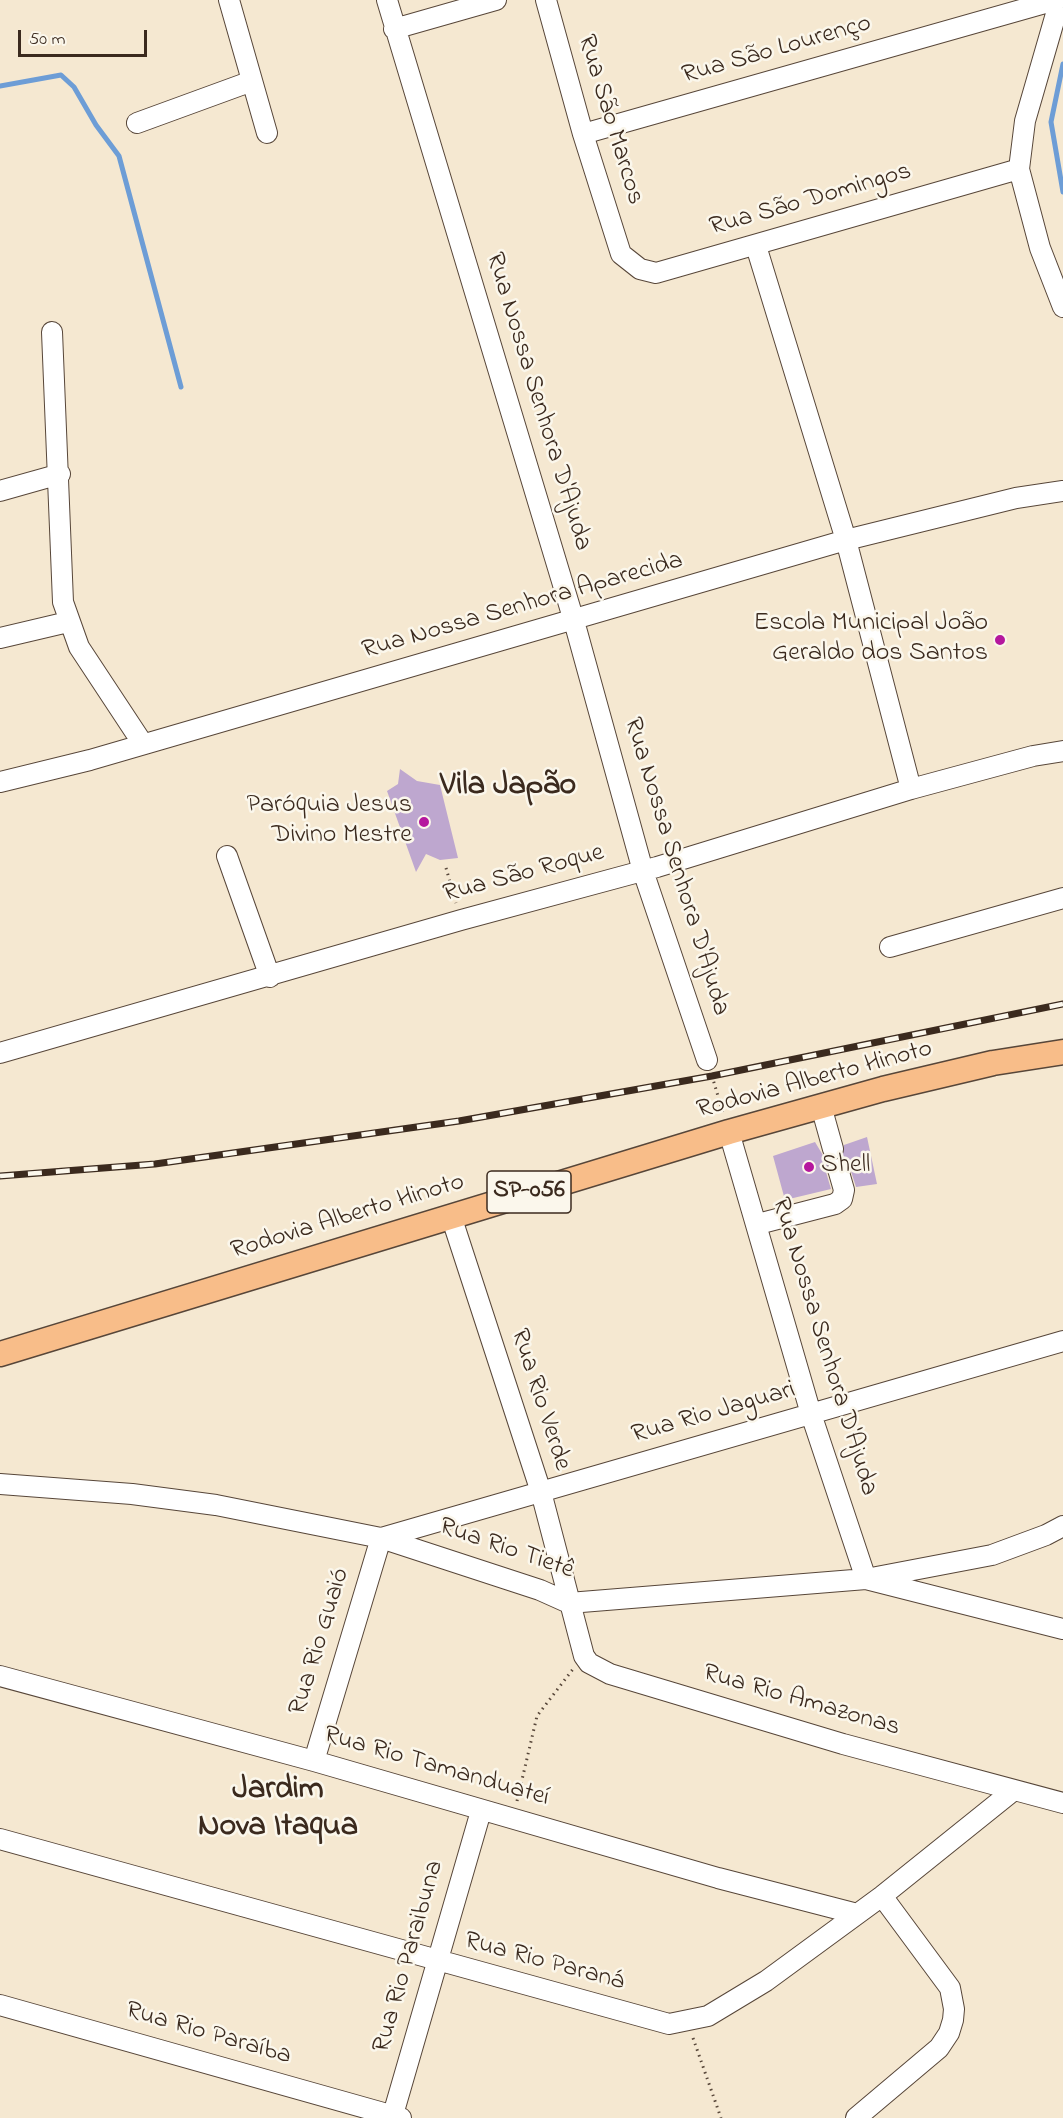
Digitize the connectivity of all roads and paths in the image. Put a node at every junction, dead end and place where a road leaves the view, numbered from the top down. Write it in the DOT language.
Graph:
graph roads {
  1 [pos="229,0"];
  2 [pos="387,0"];
  3 [pos="496,0"];
  4 [pos="546,0"];
  5 [pos="1058,0"];
  6 [pos="394,29"];
  7 [pos="252,81"];
  8 [pos="136,123"];
  9 [pos="267,133"];
  10 [pos="583,134"];
  11 [pos="1019,169"];
  12 [pos="756,246"];
  13 [pos="621,254"];
  14 [pos="1063,307"];
  15 [pos="52,332"];
  16 [pos="60,474"];
  17 [pos="0,491"];
  18 [pos="1063,491"];
  19 [pos="846,540"];
  20 [pos="574,621"];
  21 [pos="68,622"];
  22 [pos="0,638"];
  23 [pos="143,744"];
  24 [pos="1063,751"];
  25 [pos="0,782"];
  26 [pos="911,789"];
  27 [pos="227,856"];
  28 [pos="446,868"];
  29 [pos="643,871"];
  30 [pos="1063,898"];
  31 [pos="461,920"];
  32 [pos="890,947"];
  33 [pos="270,977"];
  34 [pos="1063,1052"];
  35 [pos="0,1053"];
  36 [pos="707,1060"];
  37 [pos="821,1106"];
  38 [pos="729,1132"];
  39 [pos="833,1149"];
  40 [pos="838,1169"];
  41 [pos="451,1216"];
  42 [pos="758,1224"];
  43 [pos="1063,1341"];
  44 [pos="0,1354"];
  45 [pos="811,1414"];
  46 [pos="0,1484"];
  47 [pos="541,1492"];
  48 [pos="1063,1526"];
  49 [pos="381,1538"];
  50 [pos="866,1578"];
  51 [pos="569,1603"];
  52 [pos="1063,1629"];
  53 [pos="584,1656"];
  54 [pos="0,1676"];
  55 [pos="314,1761"];
  56 [pos="1014,1790"];
  57 [pos="1063,1803"];
  58 [pos="481,1811"];
  59 [pos="513,1818"];
  60 [pos="0,1839"];
  61 [pos="882,1896"];
  62 [pos="857,1914"];
  63 [pos="435,1961"];
  64 [pos="0,2005"];
  65 [pos="688,2022"];
  66 [pos="395,2117"];
  67 [pos="721,2118"];
  68 [pos="856,2118"];
  1 -- 7 [label="street"];
  2 -- 6 [label="street, Rua Nossa Senhora D'Ajuda"];
  3 -- 6 [label="street"];
  4 -- 10 [label="street, Rua São Marcos"];
  5 -- 10 [label="street, Rua São Lourenço"];
  5 -- 11 [label="street"];
  6 -- 20 [label="street, Rua Nossa Senhora D'Ajuda"];
  7 -- 8 [label="street"];
  7 -- 9 [label="street"];
  10 -- 13 [label="street, Rua São Marcos"];
  11 -- 12 [label="street, Rua São Domingos"];
  11 -- 14 [label="street"];
  12 -- 13 [label="street, Rua São Domingos"];
  12 -- 19 [label="street"];
  15 -- 16 [label="street"];
  16 -- 17 [label="street"];
  16 -- 21 [label="street"];
  18 -- 19 [label="street, Rua Nossa Senhora Aparecida"];
  19 -- 20 [label="street, Rua Nossa Senhora Aparecida"];
  19 -- 26 [label="street"];
  20 -- 23 [label="street, Rua Nossa Senhora Aparecida"];
  20 -- 29 [label="street, Rua Nossa Senhora D'Ajuda"];
  21 -- 22 [label="street"];
  21 -- 23 [label="street"];
  23 -- 25 [label="street, Rua Nossa Senhora Aparecida"];
  24 -- 26 [label="street, Rua São Roque"];
  26 -- 29 [label="street, Rua São Roque"];
  27 -- 33 [label="street"];
  28 -- 31 [label="path"];
  29 -- 31 [label="street, Rua São Roque"];
  29 -- 36 [label="street, Rua Nossa Senhora D'Ajuda"];
  30 -- 32 [label="street"];
  31 -- 33 [label="street, Rua São Roque"];
  33 -- 35 [label="street, Rua São Roque"];
  34 -- 37 [label="main road, Rodovia Alberto Hinoto / SP-056"];
  36 -- 38 [label="path"];
  37 -- 38 [label="main road, Rodovia Alberto Hinoto / SP-056"];
  37 -- 39 [label="street"];
  38 -- 41 [label="main road, Rodovia Alberto Hinoto / SP-056"];
  38 -- 42 [label="street, Rua Nossa Senhora D'Ajuda"];
  40 -- 42 [label="street"];
  41 -- 44 [label="main road, Rodovia Alberto Hinoto / SP-056"];
  41 -- 47 [label="street, Rua Rio Verde"];
  42 -- 45 [label="street, Rua Nossa Senhora D'Ajuda"];
  43 -- 45 [label="street, Rua Rio Jaguari"];
  45 -- 47 [label="street, Rua Rio Jaguari"];
  45 -- 50 [label="street, Rua Nossa Senhora D'Ajuda"];
  46 -- 49 [label="street, Rua Rio Tietê"];
  47 -- 49 [label="street, Rua Rio Jaguari"];
  47 -- 51 [label="street, Rua Rio Verde"];
  48 -- 50 [label="street, Rua Rio Tietê"];
  49 -- 51 [label="street, Rua Rio Tietê"];
  49 -- 55 [label="street, Rua Rio Guaió"];
  50 -- 51 [label="street, Rua Rio Tietê"];
  50 -- 52 [label="street"];
  51 -- 53 [label="street"];
  53 -- 56 [label="street, Rua Rio Amazonas"];
  53 -- 59 [label="path"];
  54 -- 55 [label="street, Rua Rio Tamanduateí"];
  55 -- 58 [label="street, Rua Rio Tamanduateí"];
  56 -- 57 [label="street, Rua Rio Amazonas"];
  56 -- 61 [label="street, Rua Rio Paraná"];
  58 -- 59 [label="street, Rua Rio Tamanduateí"];
  58 -- 63 [label="street, Rua Rio Paraibuna"];
  59 -- 62 [label="street, Rua Rio Tamanduateí"];
  60 -- 63 [label="street, Rua Rio Paraná"];
  61 -- 62 [label="street, Rua Rio Paraná"];
  61 -- 68 [label="street"];
  62 -- 65 [label="street, Rua Rio Paraná"];
  63 -- 65 [label="street, Rua Rio Paraná"];
  63 -- 66 [label="street, Rua Rio Paraibuna"];
  64 -- 66 [label="street, Rua Rio Paraíba"];
  65 -- 67 [label="path"];
}
